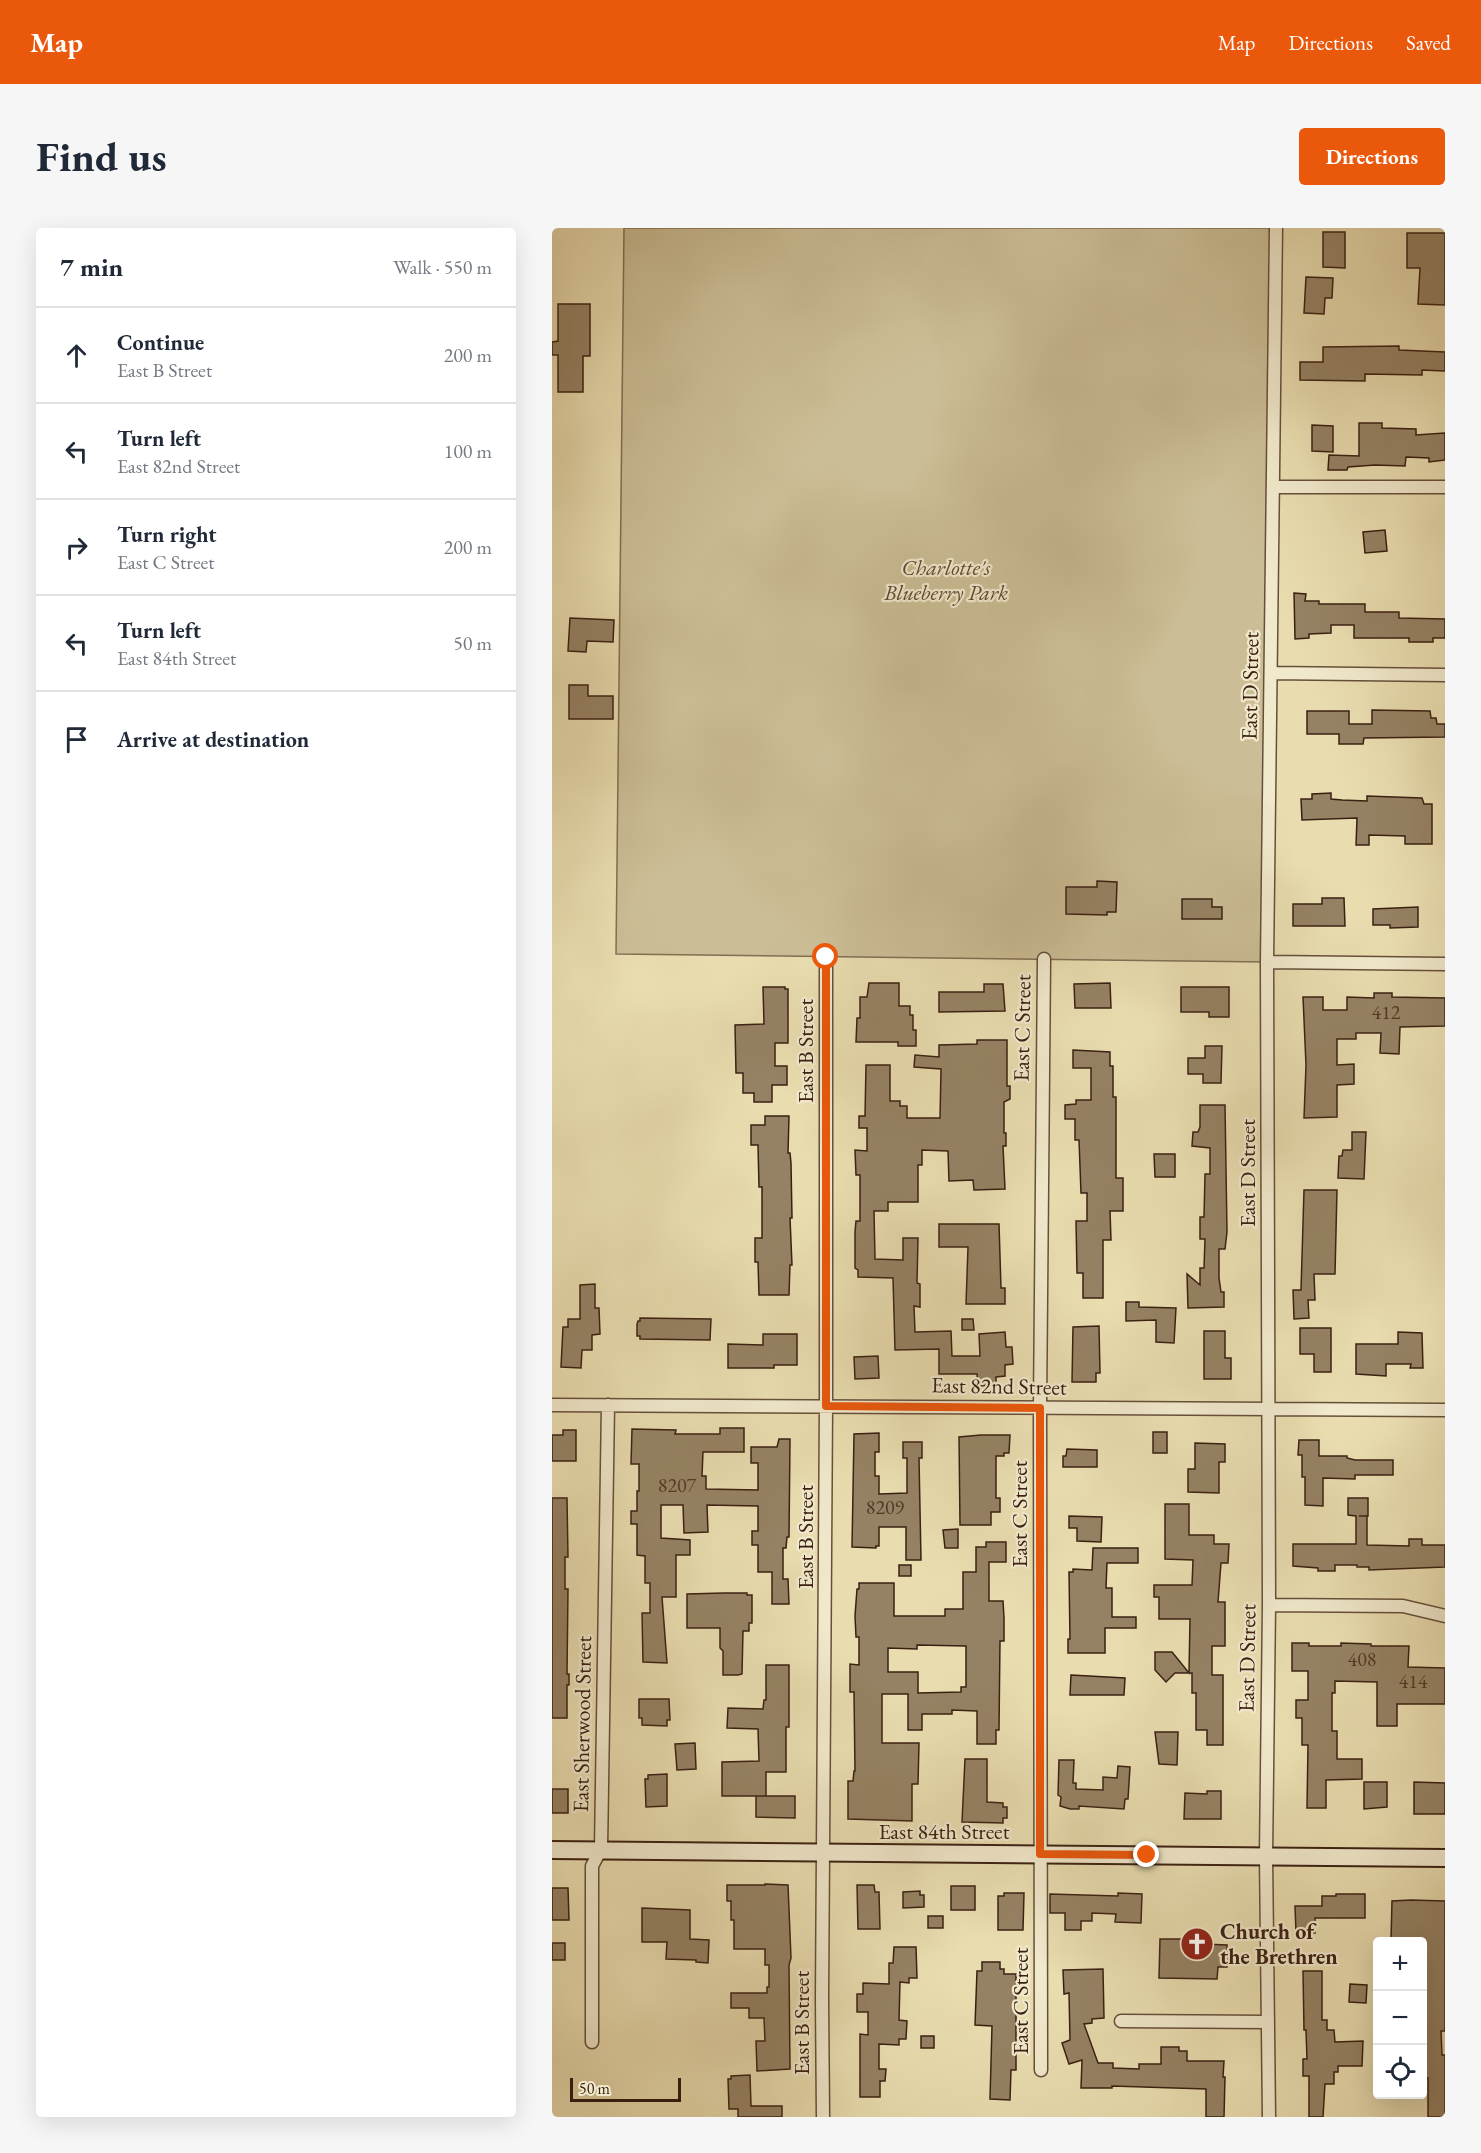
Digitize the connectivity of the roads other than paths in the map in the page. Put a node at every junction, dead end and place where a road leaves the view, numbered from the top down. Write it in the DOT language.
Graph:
graph roads {
  1 [pos="1276,228"];
  2 [pos="1273,487"];
  3 [pos="1445,487"];
  4 [pos="1271,673"];
  5 [pos="1445,675"];
  6 [pos="826,957"];
  7 [pos="1044,959"];
  8 [pos="1268,962"];
  9 [pos="1445,964"];
  10 [pos="552,1405"];
  11 [pos="608,1405"];
  12 [pos="826,1406"];
  13 [pos="1040,1408"];
  14 [pos="1269,1408"];
  15 [pos="1445,1410"];
  16 [pos="1269,1605"];
  17 [pos="1445,1616"];
  18 [pos="602,1849"];
  19 [pos="552,1850"];
  20 [pos="824,1854"];
  21 [pos="1040,1854"];
  22 [pos="1266,1856"];
  23 [pos="1445,1858"];
  24 [pos="1121,2021"];
  25 [pos="1268,2022"];
  26 [pos="592,2042"];
  27 [pos="1041,2070"];
  28 [pos="823,2117"];
  29 [pos="1269,2117"];
  1 -- 2 [label="street, East D Street"];
  2 -- 3 [label="street"];
  2 -- 4 [label="street, East D Street"];
  4 -- 5 [label="street"];
  4 -- 8 [label="street, East D Street"];
  6 -- 12 [label="street, East B Street"];
  7 -- 13 [label="street, East C Street"];
  8 -- 9 [label="street"];
  8 -- 14 [label="street, East D Street"];
  10 -- 11 [label="street, East 82nd Street"];
  11 -- 12 [label="street, East 82nd Street"];
  11 -- 18 [label="street, East Sherwood Street"];
  12 -- 13 [label="street, East 82nd Street"];
  12 -- 20 [label="street, East B Street"];
  13 -- 14 [label="street, East 82nd Street"];
  13 -- 21 [label="street, East C Street"];
  14 -- 15 [label="street, East 82nd Street"];
  14 -- 16 [label="street, East D Street"];
  16 -- 17 [label="street"];
  16 -- 22 [label="street, East D Street"];
  18 -- 19 [label="street, East 84th Street"];
  18 -- 20 [label="street, East 84th Street"];
  18 -- 26 [label="street, East Sherwood Street"];
  20 -- 21 [label="street, East 84th Street"];
  20 -- 28 [label="street, East B Street"];
  21 -- 22 [label="street, East 84th Street"];
  21 -- 27 [label="street, East C Street"];
  22 -- 23 [label="street, East 84th Street"];
  22 -- 25 [label="street, East D Street"];
  24 -- 25 [label="street"];
  25 -- 29 [label="street, East D Street"];
}
